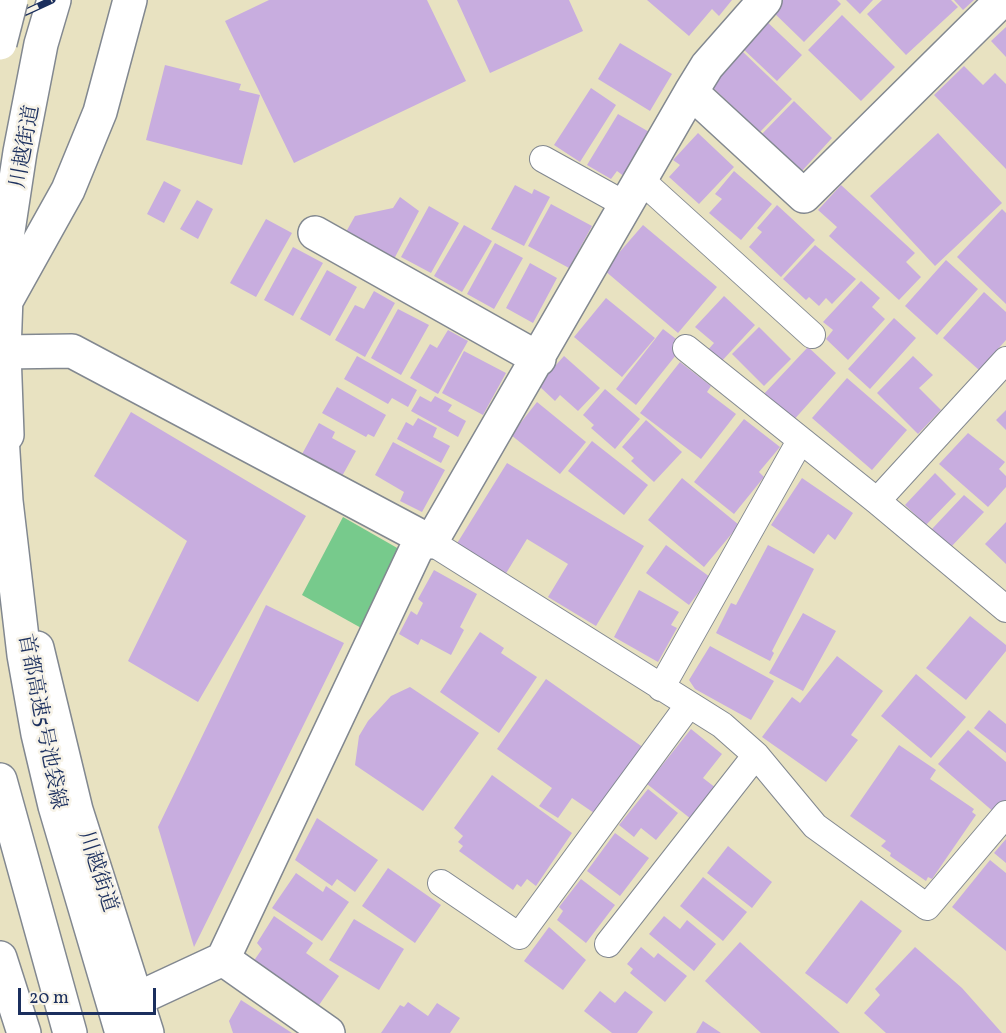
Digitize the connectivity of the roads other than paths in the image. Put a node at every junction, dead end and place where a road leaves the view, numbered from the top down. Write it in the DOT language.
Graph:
graph roads {
  1 [pos="11,0"];
  2 [pos="54,0"];
  3 [pos="61,0"];
  4 [pos="130,0"];
  5 [pos="765,0"];
  6 [pos="1002,0"];
  7 [pos="0,43"];
  8 [pos="691,92"];
  9 [pos="543,159"];
  10 [pos="634,192"];
  11 [pos="315,233"];
  12 [pos="3,328"];
  13 [pos="812,335"];
  14 [pos="686,348"];
  15 [pos="539,359"];
  16 [pos="1006,360"];
  17 [pos="0,404"];
  18 [pos="800,441"];
  19 [pos="877,501"];
  20 [pos="426,540"];
  21 [pos="1006,609"];
  22 [pos="661,688"];
  23 [pos="688,706"];
  24 [pos="756,755"];
  25 [pos="0,780"];
  26 [pos="1006,814"];
  27 [pos="441,883"];
  28 [pos="608,944"];
  29 [pos="0,958"];
  30 [pos="223,959"];
  31 [pos="137,999"];
  32 [pos="24,1033"];
  33 [pos="70,1033"];
  34 [pos="122,1033"];
  35 [pos="147,1033"];
  36 [pos="328,1033"];
  1 -- 7 [label="main road, bridge"];
  2 -- 12 [label="main road"];
  3 -- 12 [label="main road, 川越街道"];
  4 -- 12 [label="main road"];
  5 -- 8 [label="main road"];
  6 -- 8 [label="main road"];
  8 -- 10 [label="main road"];
  9 -- 10 [label="lane"];
  10 -- 13 [label="lane"];
  10 -- 15 [label="main road"];
  11 -- 15 [label="main road"];
  12 -- 20 [label="main road"];
  12 -- 31 [label="main road, 川越街道"];
  14 -- 18 [label="lane"];
  15 -- 20 [label="main road"];
  16 -- 19 [label="lane"];
  17 -- 34 [label="main road, 首都高速5号池袋線"];
  18 -- 19 [label="lane"];
  18 -- 22 [label="lane"];
  19 -- 21 [label="lane"];
  20 -- 22 [label="lane"];
  20 -- 30 [label="main road"];
  22 -- 23 [label="lane"];
  23 -- 24 [label="lane"];
  23 -- 27 [label="lane"];
  24 -- 26 [label="lane"];
  24 -- 28 [label="lane"];
  25 -- 33 [label="main road"];
  29 -- 32 [label="main road"];
  30 -- 31 [label="main road"];
  30 -- 36 [label="main road"];
  31 -- 35 [label="main road, 川越街道"];
}
